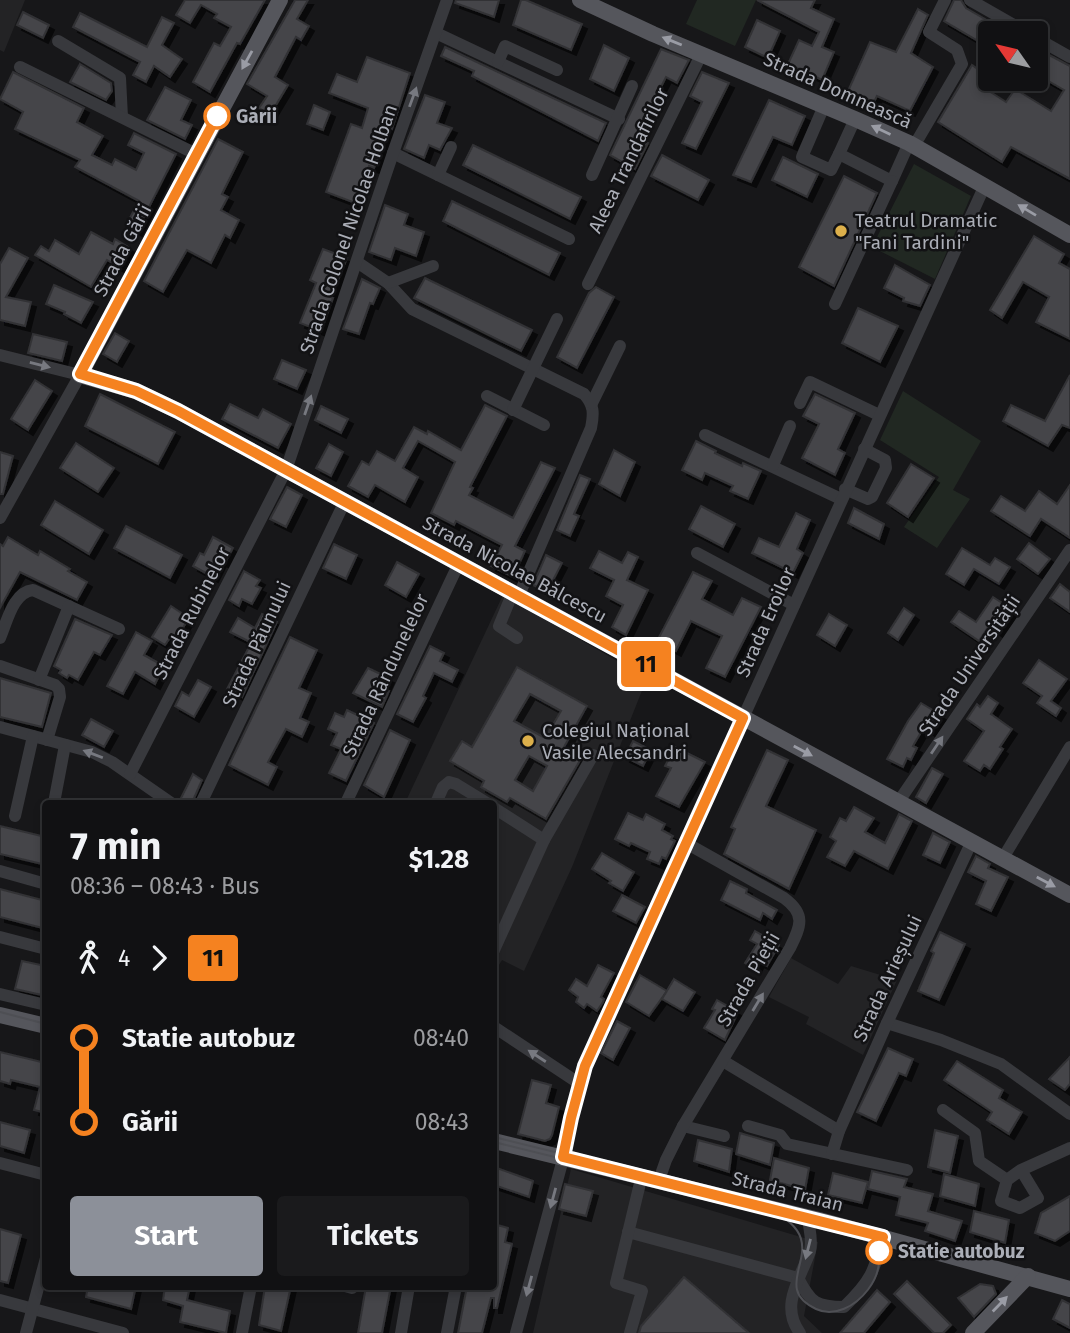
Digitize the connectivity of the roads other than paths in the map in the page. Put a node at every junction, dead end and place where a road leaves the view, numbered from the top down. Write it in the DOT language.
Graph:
graph roads {
  1 [pos="280,0"];
  2 [pos="447,0"];
  3 [pos="580,0"];
  4 [pos="945,0"];
  5 [pos="970,0"];
  6 [pos="1007,21"];
  7 [pos="436,33"];
  8 [pos="58,41"];
  9 [pos="1048,45"];
  10 [pos="702,53"];
  11 [pos="1070,57"];
  12 [pos="498,62"];
  13 [pos="20,67"];
  14 [pos="556,70"];
  15 [pos="632,86"];
  16 [pos="824,106"];
  17 [pos="122,117"];
  18 [pos="855,118"];
  19 [pos="619,119"];
  20 [pos="912,145"];
  21 [pos="452,147"];
  22 [pos="393,153"];
  23 [pos="196,154"];
  24 [pos="839,154"];
  25 [pos="438,175"];
  26 [pos="592,175"];
  27 [pos="892,181"];
  28 [pos="985,185"];
  29 [pos="1070,235"];
  30 [pos="569,239"];
  31 [pos="357,262"];
  32 [pos="433,265"];
  33 [pos="388,283"];
  34 [pos="589,284"];
  35 [pos="835,304"];
  36 [pos="557,319"];
  37 [pos="620,346"];
  38 [pos="0,355"];
  39 [pos="537,372"];
  40 [pos="80,374"];
  41 [pos="487,397"];
  42 [pos="592,403"];
  43 [pos="800,403"];
  44 [pos="513,410"];
  45 [pos="879,415"];
  46 [pos="544,425"];
  47 [pos="790,426"];
  48 [pos="705,435"];
  49 [pos="863,449"];
  50 [pos="773,465"];
  51 [pos="286,470"];
  52 [pos="843,494"];
  53 [pos="345,501"];
  54 [pos="0,518"];
  55 [pos="1070,551"];
  56 [pos="697,554"];
  57 [pos="459,563"];
  58 [pos="516,594"];
  59 [pos="69,606"];
  60 [pos="794,606"];
  61 [pos="119,629"];
  62 [pos="0,638"];
  63 [pos="517,638"];
  64 [pos="0,666"];
  65 [pos="39,680"];
  66 [pos="743,718"];
  67 [pos="0,727"];
  68 [pos="33,736"];
  69 [pos="47,740"];
  70 [pos="65,744"];
  71 [pos="1070,747"];
  72 [pos="593,755"];
  73 [pos="130,774"];
  74 [pos="55,800"];
  75 [pos="163,800"];
  76 [pos="202,800"];
  77 [pos="347,800"];
  78 [pos="437,800"];
  79 [pos="482,800"];
  80 [pos="899,802"];
  81 [pos="497,809"];
  82 [pos="15,816"];
  83 [pos="544,840"];
  84 [pos="972,841"];
  85 [pos="686,843"];
  86 [pos="1003,859"];
  87 [pos="0,871"];
  88 [pos="42,883"];
  89 [pos="1070,895"];
  90 [pos="498,925"];
  91 [pos="0,937"];
  92 [pos="42,948"];
  93 [pos="0,994"];
  94 [pos="42,1004"];
  95 [pos="0,1015"];
  96 [pos="887,1023"];
  97 [pos="42,1025"];
  98 [pos="497,1029"];
  99 [pos="723,1061"];
  100 [pos="580,1084"];
  101 [pos="943,1110"];
  102 [pos="1070,1114"];
  103 [pos="684,1126"];
  104 [pos="748,1126"];
  105 [pos="839,1131"];
  106 [pos="724,1136"];
  107 [pos="497,1142"];
  108 [pos="1070,1148"];
  109 [pos="832,1154"];
  110 [pos="563,1157"];
  111 [pos="0,1163"];
  112 [pos="907,1170"];
  113 [pos="1021,1170"];
  114 [pos="42,1174"];
  115 [pos="642,1175"];
  116 [pos="659,1180"];
  117 [pos="1007,1180"];
  118 [pos="808,1218"];
  119 [pos="628,1232"];
  120 [pos="883,1237"];
  121 [pos="42,1272"];
  122 [pos="1028,1276"];
  123 [pos="798,1278"];
  124 [pos="1070,1289"];
  125 [pos="250,1290"];
  126 [pos="408,1290"];
  127 [pos="455,1290"];
  128 [pos="0,1300"];
  129 [pos="32,1308"];
  130 [pos="90,1329"];
  131 [pos="26,1333"];
  132 [pos="123,1333"];
  133 [pos="242,1333"];
  134 [pos="401,1333"];
  135 [pos="447,1333"];
  136 [pos="516,1333"];
  137 [pos="630,1333"];
  138 [pos="800,1333"];
  139 [pos="973,1333"];
  1 -- 23 [label="main road, Strada Gării, one-way"];
  2 -- 7 [label="street, Strada Colonel Nicolae Holban"];
  10 -- 3 [label="main road, Strada Domnească, one-way"];
  4 -- 20 [label="street"];
  5 -- 6 [label="street"];
  7 -- 12 [label="street"];
  22 -- 7 [label="street, Strada Colonel Nicolae Holban, one-way"];
  8 -- 17 [label="street"];
  9 -- 11 [label="street"];
  10 -- 16 [label="main road, Strada Domnească"];
  10 -- 34 [label="street, Aleea Trandafirilor"];
  12 -- 14 [label="street"];
  12 -- 19 [label="street"];
  13 -- 17 [label="street"];
  15 -- 19 [label="street"];
  16 -- 18 [label="main road, Strada Domnească"];
  16 -- 24 [label="street"];
  17 -- 23 [label="street"];
  20 -- 18 [label="main road, Strada Domnească, one-way"];
  18 -- 24 [label="street"];
  19 -- 26 [label="street"];
  20 -- 27 [label="street"];
  20 -- 28 [label="main road, Strada Domnească"];
  21 -- 25 [label="street"];
  22 -- 25 [label="street"];
  22 -- 31 [label="street, Strada Colonel Nicolae Holban"];
  23 -- 40 [label="main road, Strada Gării"];
  24 -- 27 [label="street"];
  25 -- 30 [label="street"];
  27 -- 35 [label="street"];
  29 -- 28 [label="main road, Strada Domnească, one-way"];
  28 -- 45 [label="street, Strada Eroilor"];
  31 -- 33 [label="street"];
  51 -- 31 [label="street, Strada Colonel Nicolae Holban, one-way"];
  32 -- 33 [label="street"];
  33 -- 39 [label="street"];
  36 -- 39 [label="street"];
  37 -- 42 [label="street"];
  38 -- 40 [label="street, Strada Nicolae Bălcescu, one-way"];
  39 -- 42 [label="street"];
  39 -- 44 [label="street"];
  40 -- 51 [label="main road, Strada Nicolae Bălcescu"];
  40 -- 54 [label="street, Strada Gării"];
  41 -- 44 [label="street"];
  42 -- 58 [label="street"];
  43 -- 45 [label="street"];
  44 -- 46 [label="street"];
  45 -- 49 [label="street, Strada Eroilor"];
  47 -- 50 [label="street"];
  48 -- 50 [label="street"];
  49 -- 52 [label="street, Strada Eroilor"];
  49 -- 52 [label="street"];
  50 -- 52 [label="street"];
  51 -- 53 [label="main road, Strada Nicolae Bălcescu"];
  51 -- 73 [label="street, Strada Rubinelor"];
  52 -- 60 [label="street, Strada Eroilor"];
  53 -- 57 [label="main road, Strada Nicolae Bălcescu"];
  53 -- 76 [label="street, Strada Păunului"];
  80 -- 55 [label="street, Strada Universității, one-way"];
  56 -- 60 [label="street"];
  57 -- 58 [label="main road, Strada Nicolae Bălcescu"];
  57 -- 77 [label="street, Strada Rândunelelor"];
  58 -- 63 [label="street"];
  58 -- 66 [label="main road, Strada Nicolae Bălcescu"];
  59 -- 61 [label="street"];
  59 -- 62 [label="street"];
  59 -- 65 [label="street"];
  60 -- 66 [label="street, Strada Eroilor"];
  64 -- 65 [label="street"];
  65 -- 69 [label="street"];
  66 -- 80 [label="main road, Strada Nicolae Bălcescu, one-way"];
  66 -- 85 [label="street, Strada Eroilor"];
  67 -- 68 [label="street"];
  68 -- 69 [label="street"];
  68 -- 82 [label="street"];
  69 -- 70 [label="street"];
  73 -- 70 [label="street, one-way"];
  70 -- 74 [label="street"];
  71 -- 86 [label="street"];
  72 -- 83 [label="street"];
  73 -- 75 [label="street"];
  78 -- 79 [label="street"];
  80 -- 84 [label="main road, Strada Nicolae Bălcescu"];
  81 -- 83 [label="street"];
  83 -- 90 [label="street"];
  84 -- 86 [label="main road, Strada Nicolae Bălcescu"];
  84 -- 96 [label="street, Strada Arieșului"];
  99 -- 85 [label="street, Strada Pieții, one-way"];
  85 -- 100 [label="street, Strada Eroilor"];
  86 -- 89 [label="main road, Strada Nicolae Bălcescu, one-way"];
  87 -- 88 [label="street"];
  91 -- 92 [label="street"];
  93 -- 94 [label="street"];
  95 -- 97 [label="main road"];
  96 -- 102 [label="street"];
  96 -- 105 [label="street, Strada Arieșului"];
  100 -- 98 [label="street, one-way"];
  99 -- 103 [label="street, Strada Pieții"];
  99 -- 105 [label="street"];
  100 -- 110 [label="street, Strada Eroilor"];
  101 -- 117 [label="street"];
  103 -- 106 [label="street"];
  103 -- 116 [label="street, Strada Pieții"];
  104 -- 109 [label="street"];
  105 -- 109 [label="street, Strada Arieșului"];
  107 -- 110 [label="main road, Strada Traian"];
  108 -- 113 [label="street"];
  109 -- 112 [label="street"];
  110 -- 115 [label="main road, Strada Traian"];
  110 -- 136 [label="street, Strada Eroilor, one-way"];
  111 -- 114 [label="street"];
  113 -- 117 [label="street"];
  113 -- 117 [label="street"];
  115 -- 116 [label="main road, Strada Traian"];
  115 -- 119 [label="street"];
  116 -- 118 [label="main road, Strada Traian"];
  118 -- 120 [label="main road, Strada Traian"];
  118 -- 123 [label="street, one-way"];
  119 -- 123 [label="street"];
  119 -- 137 [label="street"];
  120 -- 122 [label="main road, Strada Traian"];
  120 -- 123 [label="street"];
  121 -- 129 [label="street"];
  122 -- 124 [label="main road, Strada Traian"];
  139 -- 122 [label="main road, one-way"];
  123 -- 138 [label="street"];
  125 -- 133 [label="street"];
  126 -- 134 [label="street"];
  127 -- 135 [label="street"];
  128 -- 129 [label="street"];
  129 -- 130 [label="street"];
  129 -- 131 [label="street"];
  130 -- 132 [label="street"];
}
